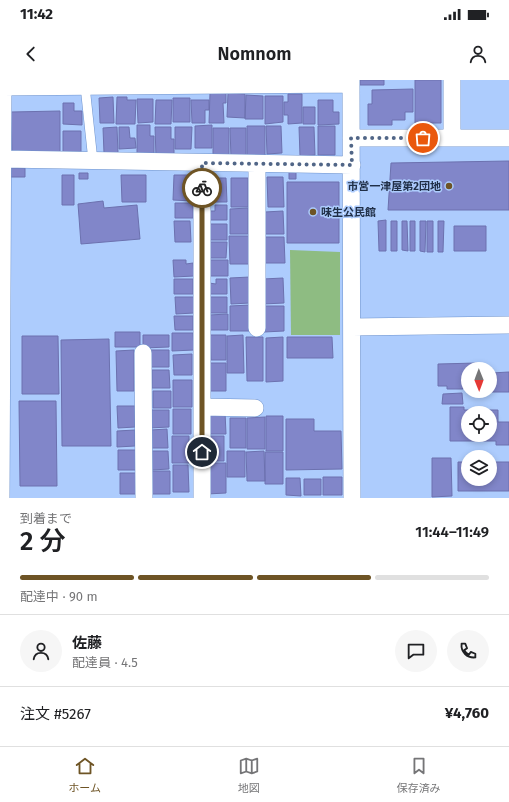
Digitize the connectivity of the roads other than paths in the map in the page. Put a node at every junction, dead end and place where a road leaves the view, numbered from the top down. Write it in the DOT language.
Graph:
graph roads {
  1 [pos="452,80"];
  2 [pos="351,82"];
  3 [pos="3,83"];
  4 [pos="162,83"];
  5 [pos="85,86"];
  6 [pos="351,138"];
  7 [pos="452,138"];
  8 [pos="509,138"];
  9 [pos="3,159"];
  10 [pos="93,161"];
  11 [pos="202,163"];
  12 [pos="257,164"];
  13 [pos="352,165"];
  14 [pos="509,325"];
  15 [pos="352,327"];
  16 [pos="257,328"];
  17 [pos="143,353"];
  18 [pos="202,407"];
  19 [pos="255,408"];
  20 [pos="1,498"];
  21 [pos="144,498"];
  22 [pos="202,498"];
  23 [pos="352,498"];
  1 -- 7 [label="street"];
  2 -- 4 [label="street"];
  2 -- 6 [label="street"];
  3 -- 5 [label="street"];
  3 -- 9 [label="street"];
  4 -- 5 [label="street"];
  5 -- 10 [label="lane"];
  6 -- 7 [label="street"];
  6 -- 13 [label="street"];
  7 -- 8 [label="street"];
  9 -- 10 [label="street"];
  9 -- 20 [label="street"];
  10 -- 11 [label="street"];
  11 -- 12 [label="street"];
  11 -- 18 [label="street"];
  12 -- 13 [label="street"];
  12 -- 16 [label="street"];
  13 -- 15 [label="street"];
  14 -- 15 [label="street"];
  15 -- 23 [label="street"];
  17 -- 21 [label="street"];
  18 -- 19 [label="street"];
  18 -- 22 [label="street"];
}
